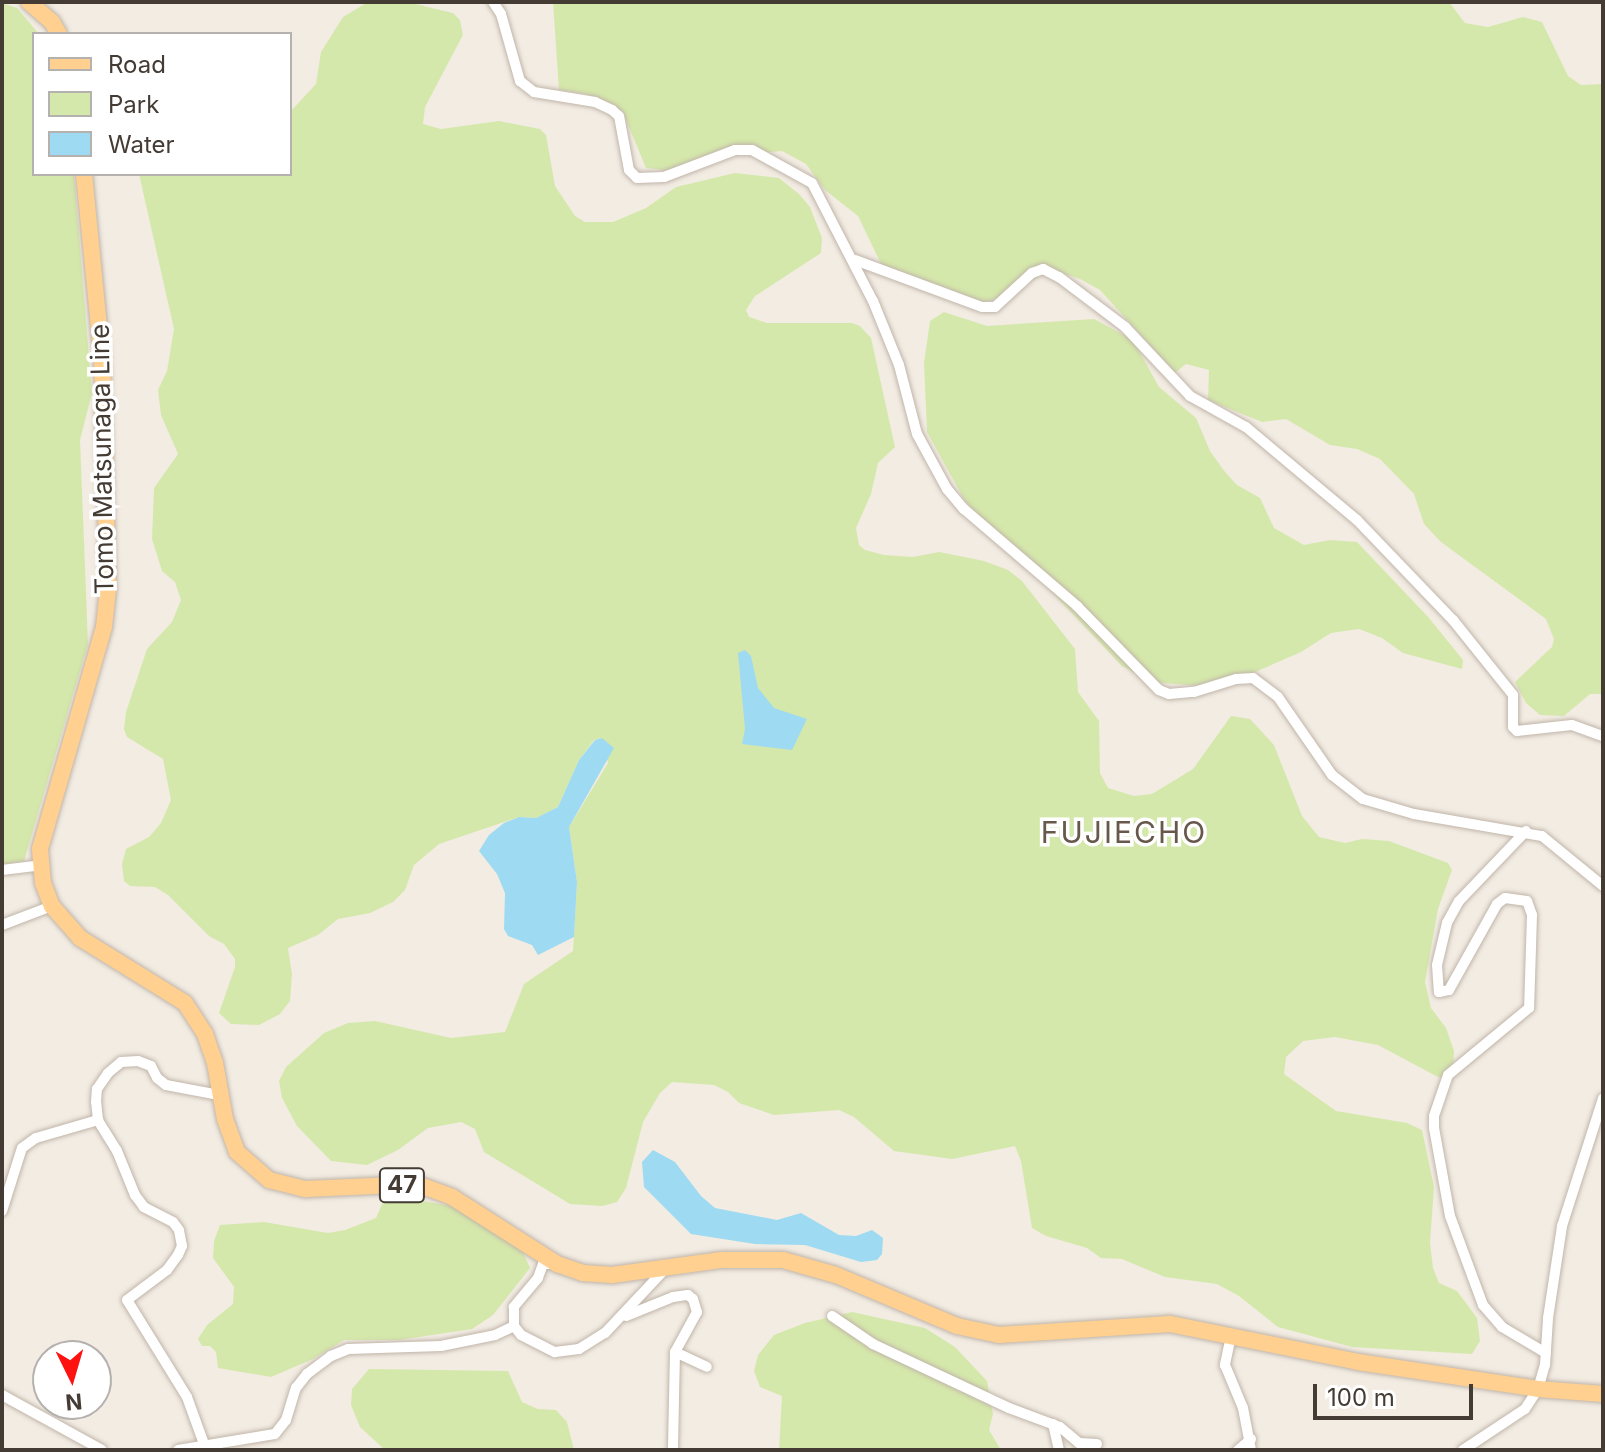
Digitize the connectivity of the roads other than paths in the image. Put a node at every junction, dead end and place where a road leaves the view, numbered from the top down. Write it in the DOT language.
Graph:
graph roads {
  1 [pos="29,2"];
  2 [pos="493,2"];
  3 [pos="58,32"];
  4 [pos="84,176"];
  5 [pos="855,260"];
  6 [pos="1603,736"];
  7 [pos="1526,831"];
  8 [pos="41,865"];
  9 [pos="2,870"];
  10 [pos="1603,886"];
  11 [pos="52,906"];
  12 [pos="2,925"];
  13 [pos="219,1095"];
  14 [pos="1603,1098"];
  15 [pos="98,1120"];
  16 [pos="2,1211"];
  17 [pos="557,1264"];
  18 [pos="665,1269"];
  19 [pos="624,1316"];
  20 [pos="832,1316"];
  21 [pos="514,1326"];
  22 [pos="1231,1336"];
  23 [pos="675,1352"];
  24 [pos="1546,1353"];
  25 [pos="707,1367"];
  26 [pos="1538,1389"];
  27 [pos="1603,1394"];
  28 [pos="2,1395"];
  29 [pos="1053,1424"];
  30 [pos="204,1444"];
  31 [pos="1097,1444"];
  32 [pos="1251,1444"];
  33 [pos="102,1450"];
  34 [pos="178,1450"];
  35 [pos="673,1450"];
  36 [pos="1059,1450"];
  37 [pos="1238,1450"];
  38 [pos="1463,1450"];
  1 -- 3 [label="main road"];
  2 -- 5 [label="street"];
  4 -- 8 [label="main road, Tomo Matsunaga Line / 47"];
  5 -- 6 [label="street"];
  5 -- 7 [label="street"];
  7 -- 10 [label="street"];
  7 -- 24 [label="street"];
  8 -- 9 [label="street"];
  8 -- 11 [label="main road, Tomo Matsunaga Line / 47"];
  11 -- 12 [label="street"];
  11 -- 13 [label="main road, Tomo Matsunaga Line / 47"];
  13 -- 15 [label="street"];
  13 -- 17 [label="main road, Tomo Matsunaga Line / 47"];
  14 -- 24 [label="street"];
  15 -- 16 [label="street"];
  15 -- 30 [label="street"];
  17 -- 18 [label="main road, Tomo Matsunaga Line / 47"];
  17 -- 21 [label="street"];
  18 -- 19 [label="street"];
  18 -- 22 [label="main road, Tomo Matsunaga Line / 47"];
  19 -- 21 [label="street"];
  19 -- 23 [label="street"];
  20 -- 29 [label="street"];
  21 -- 30 [label="street"];
  22 -- 26 [label="main road, Tomo Matsunaga Line / 47"];
  22 -- 32 [label="street"];
  23 -- 25 [label="street"];
  23 -- 35 [label="street"];
  24 -- 26 [label="street"];
  26 -- 27 [label="main road, Tomo Matsunaga Line / 47"];
  26 -- 38 [label="street"];
  28 -- 33 [label="street"];
  29 -- 31 [label="street"];
  29 -- 36 [label="street"];
  30 -- 34 [label="street"];
  32 -- 37 [label="street"];
}
